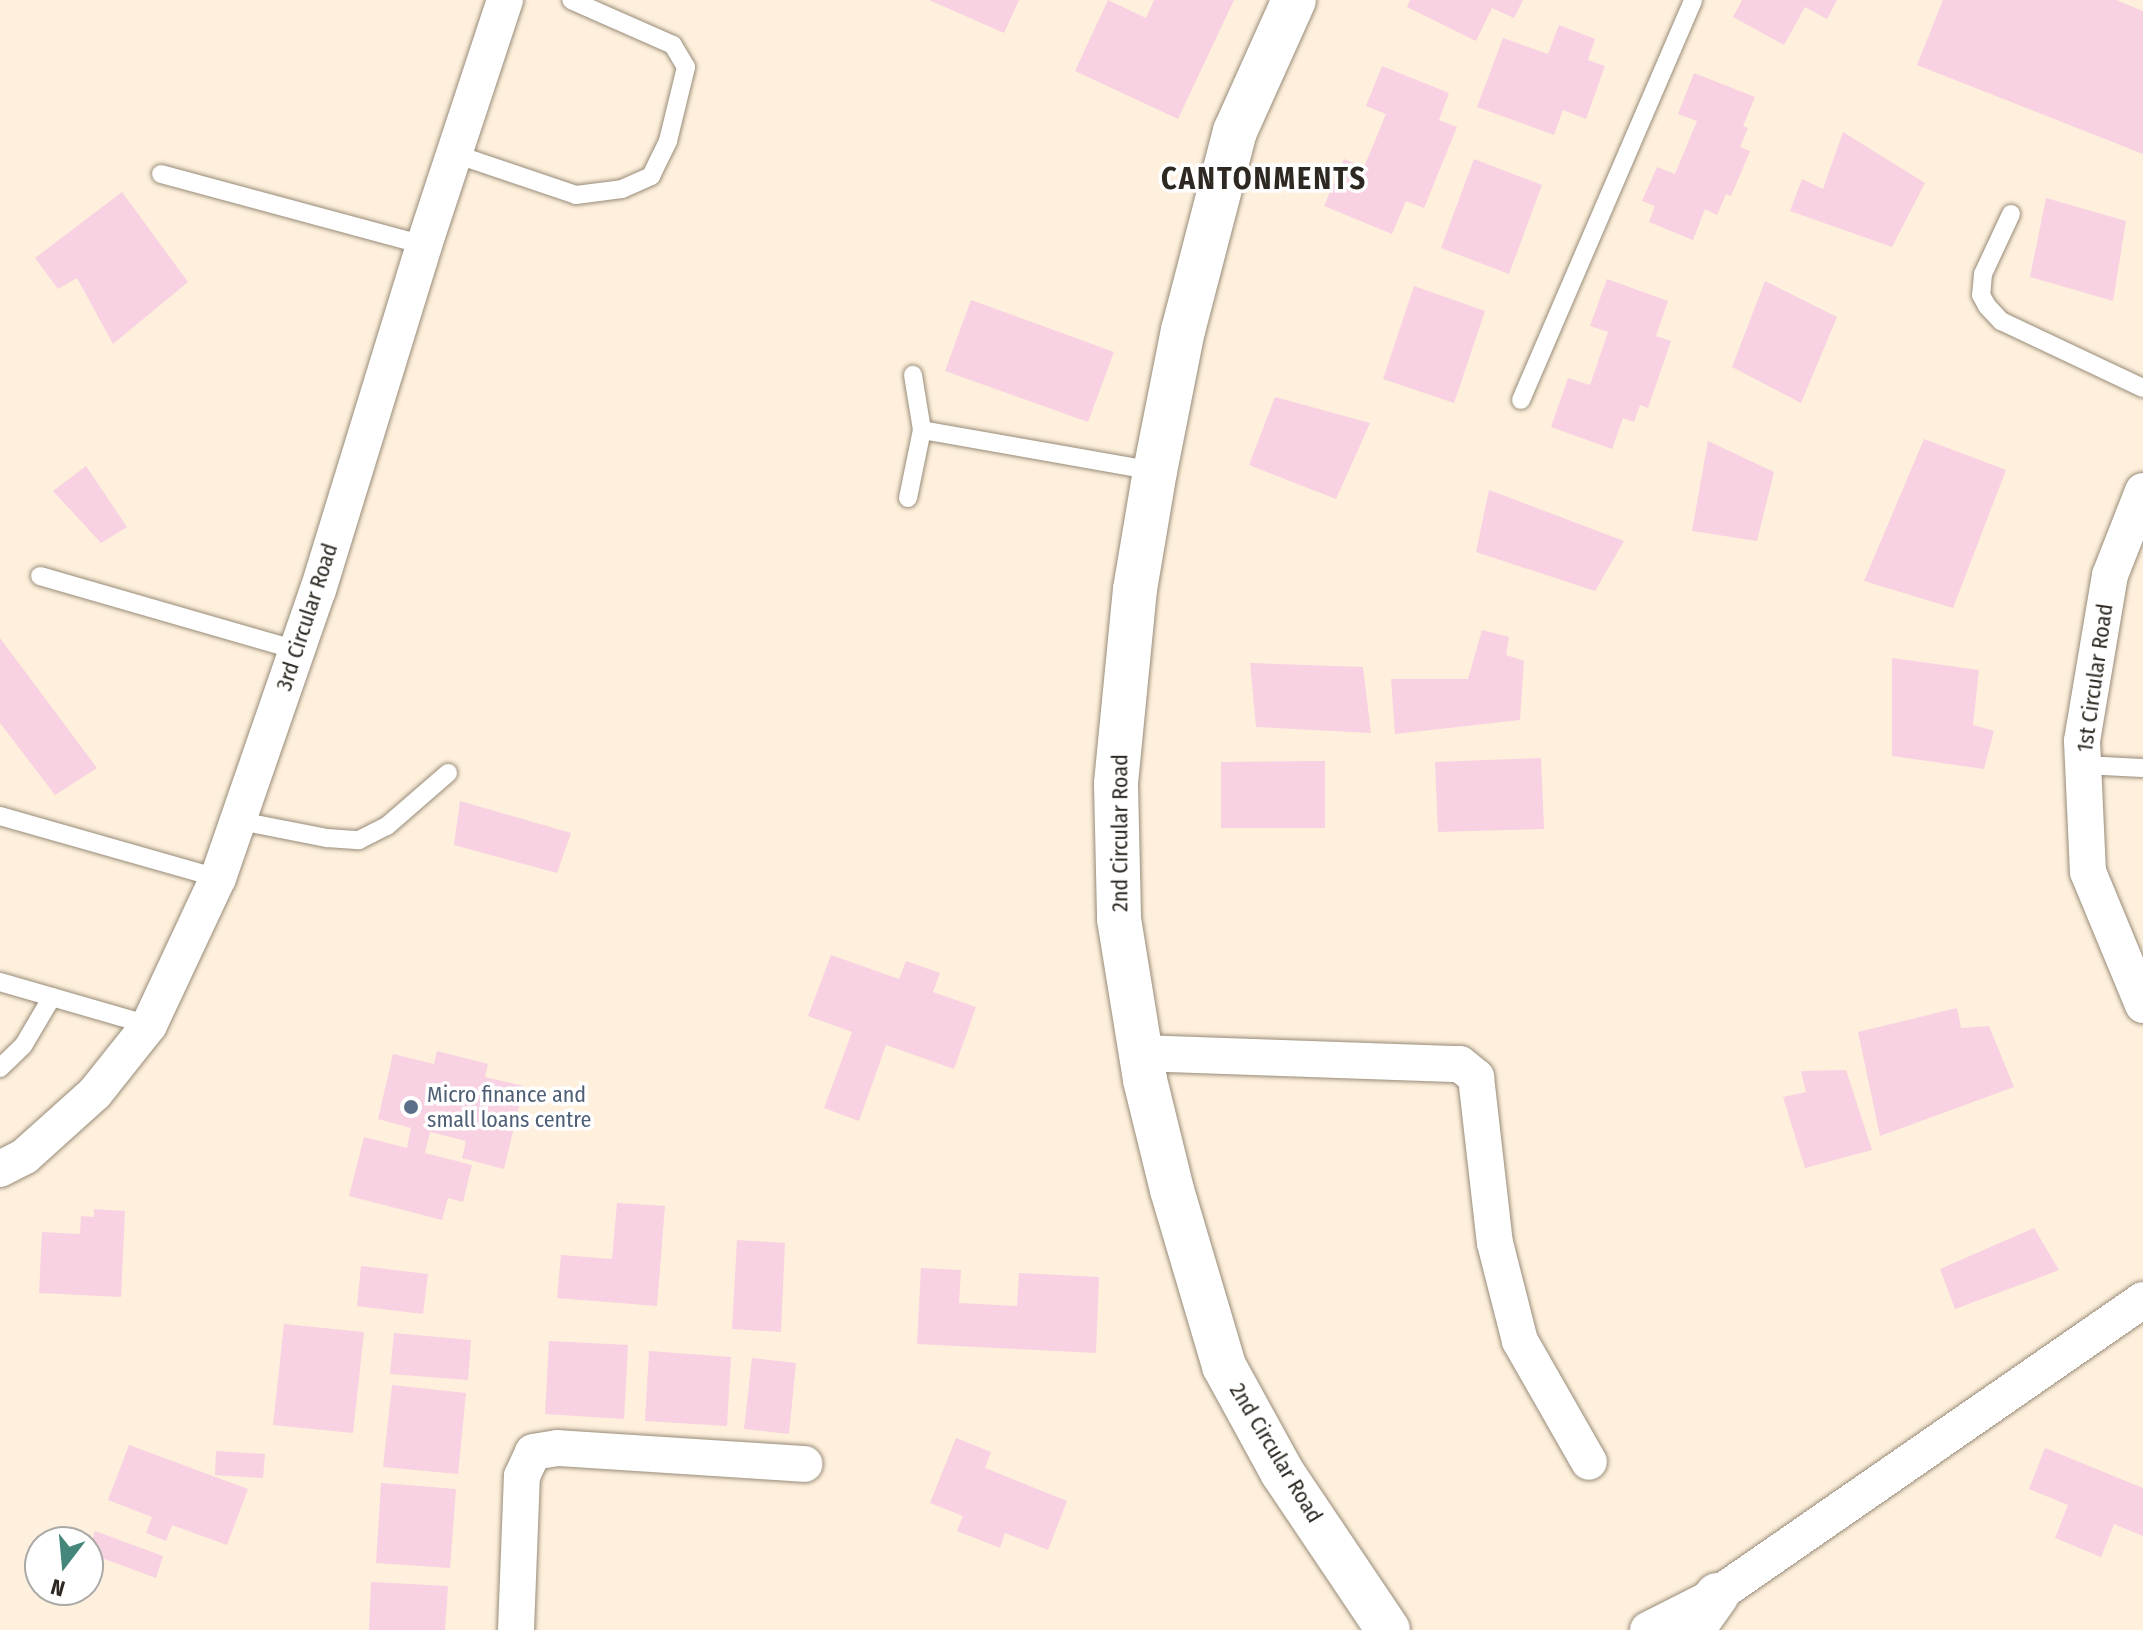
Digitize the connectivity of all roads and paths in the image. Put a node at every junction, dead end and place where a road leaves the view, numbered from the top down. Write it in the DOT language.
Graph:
graph roads {
  1 [pos="505,0"];
  2 [pos="571,0"];
  3 [pos="1294,0"];
  4 [pos="1693,0"];
  5 [pos="455,154"];
  6 [pos="161,174"];
  7 [pos="2011,214"];
  8 [pos="424,245"];
  9 [pos="913,375"];
  10 [pos="2143,388"];
  11 [pos="1521,400"];
  12 [pos="922,430"];
  13 [pos="1155,471"];
  14 [pos="2142,496"];
  15 [pos="908,498"];
  16 [pos="40,576"];
  17 [pos="296,650"];
  18 [pos="2083,765"];
  19 [pos="2143,768"];
  20 [pos="448,773"];
  21 [pos="0,816"];
  22 [pos="240,821"];
  23 [pos="218,878"];
  24 [pos="0,982"];
  25 [pos="52,997"];
  26 [pos="2143,1005"];
  27 [pos="149,1025"];
  28 [pos="1139,1053"];
  29 [pos="0,1068"];
  30 [pos="0,1169"];
  31 [pos="2143,1300"];
  32 [pos="1589,1462"];
  33 [pos="804,1464"];
  34 [pos="1717,1595"];
  35 [pos="1387,1625"];
  36 [pos="516,1630"];
  37 [pos="1648,1630"];
  38 [pos="1692,1630"];
  1 -- 5 [label="street, 3rd Circular Road"];
  2 -- 5 [label="lane"];
  3 -- 13 [label="street, 2nd Circular Road"];
  4 -- 11 [label="lane"];
  5 -- 8 [label="street, 3rd Circular Road"];
  6 -- 8 [label="lane"];
  7 -- 10 [label="lane"];
  8 -- 17 [label="street, 3rd Circular Road"];
  9 -- 12 [label="lane"];
  12 -- 13 [label="lane"];
  12 -- 15 [label="lane"];
  13 -- 28 [label="street, 2nd Circular Road"];
  14 -- 18 [label="street, 1st Circular Road"];
  16 -- 17 [label="lane"];
  17 -- 22 [label="street, 3rd Circular Road"];
  18 -- 19 [label="lane"];
  18 -- 26 [label="street, 1st Circular Road"];
  20 -- 22 [label="lane"];
  21 -- 23 [label="lane"];
  22 -- 23 [label="street, 3rd Circular Road"];
  23 -- 27 [label="street, 3rd Circular Road"];
  24 -- 25 [label="lane"];
  25 -- 27 [label="lane"];
  25 -- 29 [label="lane"];
  27 -- 30 [label="street, 3rd Circular Road"];
  28 -- 32 [label="street"];
  28 -- 35 [label="street, 2nd Circular Road"];
  31 -- 34 [label="street"];
  33 -- 36 [label="street"];
  34 -- 37 [label="street"];
  34 -- 38 [label="street"];
}
